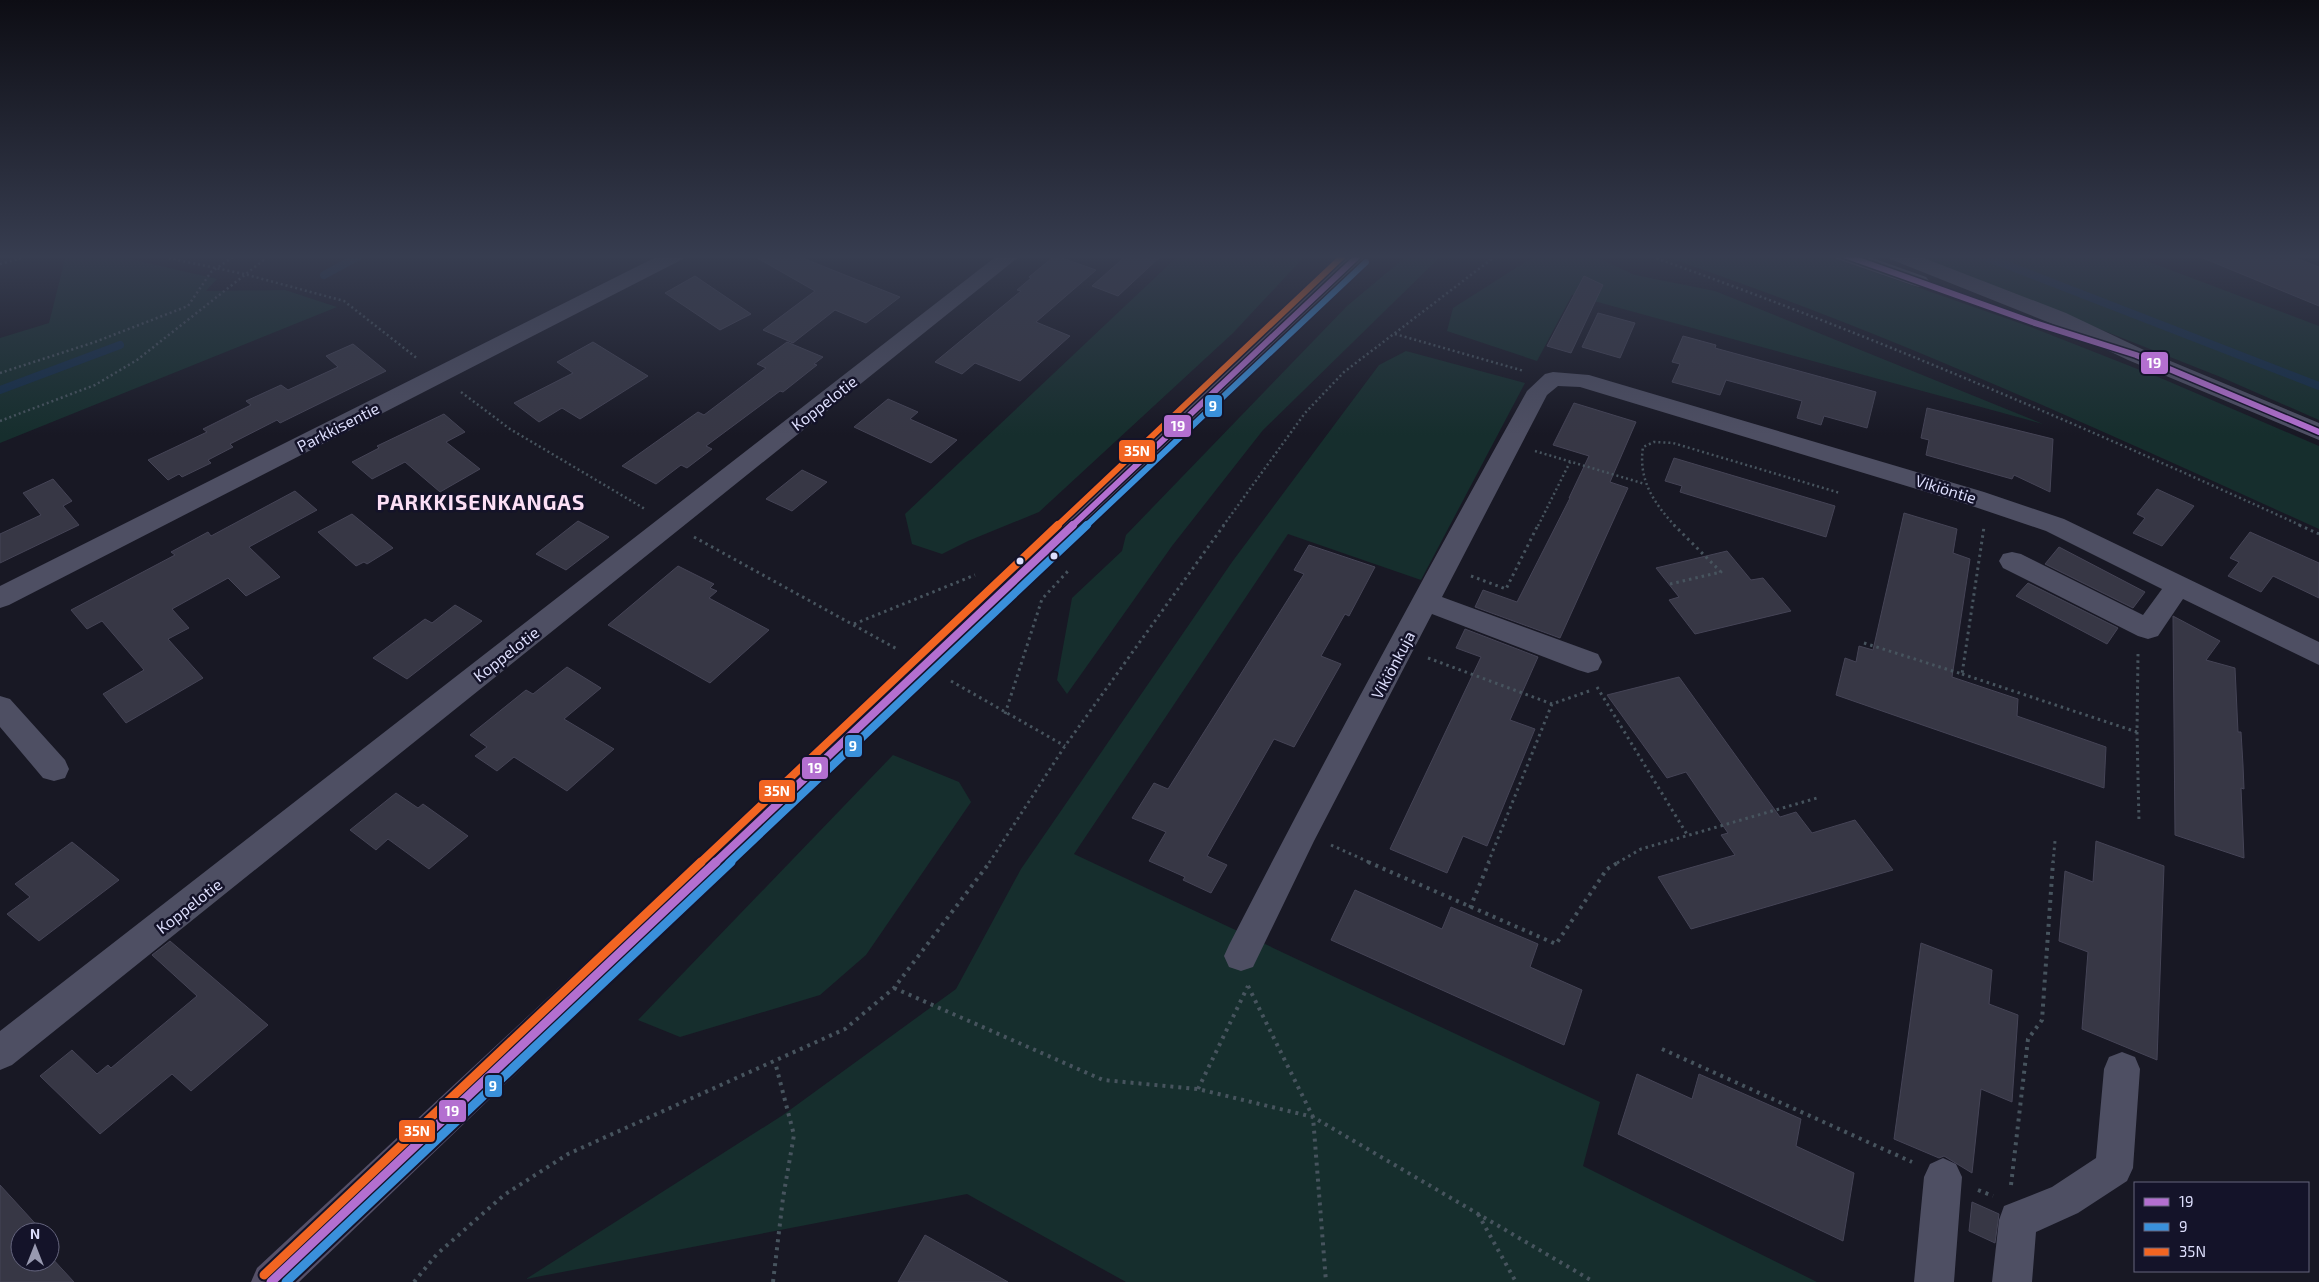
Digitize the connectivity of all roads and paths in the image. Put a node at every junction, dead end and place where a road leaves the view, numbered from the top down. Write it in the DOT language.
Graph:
graph roads {
  1 [pos="165,315"];
  2 [pos="193,315"];
  3 [pos="362,315"];
  4 [pos="559,315"];
  5 [pos="935,315"];
  6 [pos="1296,315"];
  7 [pos="1420,315"];
  8 [pos="1810,315"];
  9 [pos="2012,315"];
  10 [pos="2050,315"];
  11 [pos="1395,334"];
  12 [pos="2136,355"];
  13 [pos="0,373"];
  14 [pos="440,376"];
  15 [pos="1552,379"];
  16 [pos="0,421"];
  17 [pos="2319,432"];
  18 [pos="1510,444"];
  19 [pos="1570,462"];
  20 [pos="1645,484"];
  21 [pos="1840,494"];
  22 [pos="1988,502"];
  23 [pos="670,524"];
  24 [pos="2319,534"];
  25 [pos="2012,561"];
  26 [pos="1444,566"];
  27 [pos="980,570"];
  28 [pos="1068,572"];
  29 [pos="1670,584"];
  30 [pos="2178,586"];
  31 [pos="0,598"];
  32 [pos="1425,601"];
  33 [pos="853,624"];
  34 [pos="2148,629"];
  35 [pos="1864,643"];
  36 [pos="1402,648"];
  37 [pos="897,649"];
  38 [pos="2319,654"];
  39 [pos="1588,662"];
  40 [pos="1962,674"];
  41 [pos="951,681"];
  42 [pos="1552,704"];
  43 [pos="0,707"];
  44 [pos="1005,714"];
  45 [pos="2137,732"];
  46 [pos="1065,746"];
  47 [pos="54,770"];
  48 [pos="1817,798"];
  49 [pos="2139,822"];
  50 [pos="1303,832"];
  51 [pos="1688,836"];
  52 [pos="2055,841"];
  53 [pos="1470,908"];
  54 [pos="1241,956"];
  55 [pos="1248,985"];
  56 [pos="894,988"];
  57 [pos="1662,1049"];
  58 [pos="0,1053"];
  59 [pos="775,1062"];
  60 [pos="2122,1069"];
  61 [pos="1198,1089"];
  62 [pos="1313,1117"];
  63 [pos="1943,1177"];
  64 [pos="2010,1192"];
  65 [pos="1999,1198"];
  66 [pos="1478,1213"];
  67 [pos="271,1282"];
  68 [pos="414,1282"];
  69 [pos="772,1282"];
  70 [pos="1326,1282"];
  71 [pos="1516,1282"];
  72 [pos="1594,1282"];
  73 [pos="1934,1282"];
  74 [pos="2012,1282"];
  1 -- 13 [label="path"];
  2 -- 16 [label="path"];
  3 -- 14 [label="path"];
  4 -- 14 [label="street, Parkkisentie"];
  5 -- 23 [label="street, Koppelotie"];
  6 -- 67 [label="main road"];
  7 -- 11 [label="path"];
  8 -- 24 [label="path"];
  9 -- 12 [label="street"];
  10 -- 12 [label="street"];
  11 -- 15 [label="path"];
  11 -- 46 [label="path"];
  12 -- 17 [label="street"];
  14 -- 23 [label="path"];
  14 -- 31 [label="street, Parkkisentie"];
  15 -- 18 [label="street, Vikiönkuja"];
  15 -- 22 [label="street, Vikiöntie"];
  18 -- 19 [label="path"];
  18 -- 26 [label="street, Vikiönkuja"];
  19 -- 20 [label="path"];
  19 -- 26 [label="path"];
  20 -- 21 [label="path"];
  20 -- 29 [label="path"];
  22 -- 30 [label="street, Vikiöntie"];
  22 -- 40 [label="path"];
  23 -- 33 [label="path"];
  23 -- 58 [label="street, Koppelotie"];
  25 -- 34 [label="street"];
  26 -- 32 [label="street, Vikiönkuja"];
  27 -- 33 [label="path"];
  28 -- 44 [label="path"];
  30 -- 34 [label="street"];
  30 -- 38 [label="street, Vikiöntie"];
  32 -- 36 [label="street, Vikiönkuja"];
  32 -- 39 [label="street"];
  33 -- 37 [label="path"];
  34 -- 45 [label="path"];
  35 -- 40 [label="path"];
  36 -- 42 [label="path"];
  36 -- 50 [label="street, Vikiönkuja"];
  40 -- 45 [label="path"];
  41 -- 44 [label="path"];
  42 -- 51 [label="path"];
  42 -- 53 [label="path"];
  43 -- 47 [label="street"];
  44 -- 46 [label="path"];
  45 -- 49 [label="path"];
  46 -- 56 [label="path"];
  48 -- 51 [label="path"];
  50 -- 53 [label="path"];
  50 -- 54 [label="street, Vikiönkuja"];
  51 -- 53 [label="path"];
  52 -- 64 [label="path"];
  54 -- 55 [label="path"];
  55 -- 61 [label="path"];
  55 -- 62 [label="path"];
  56 -- 59 [label="path"];
  56 -- 61 [label="path"];
  57 -- 63 [label="path"];
  59 -- 68 [label="path"];
  59 -- 69 [label="path"];
  60 -- 74 [label="street"];
  61 -- 62 [label="path"];
  62 -- 66 [label="path"];
  62 -- 70 [label="path"];
  63 -- 65 [label="path"];
  63 -- 73 [label="street"];
  66 -- 71 [label="path"];
  66 -- 72 [label="path"];
}
